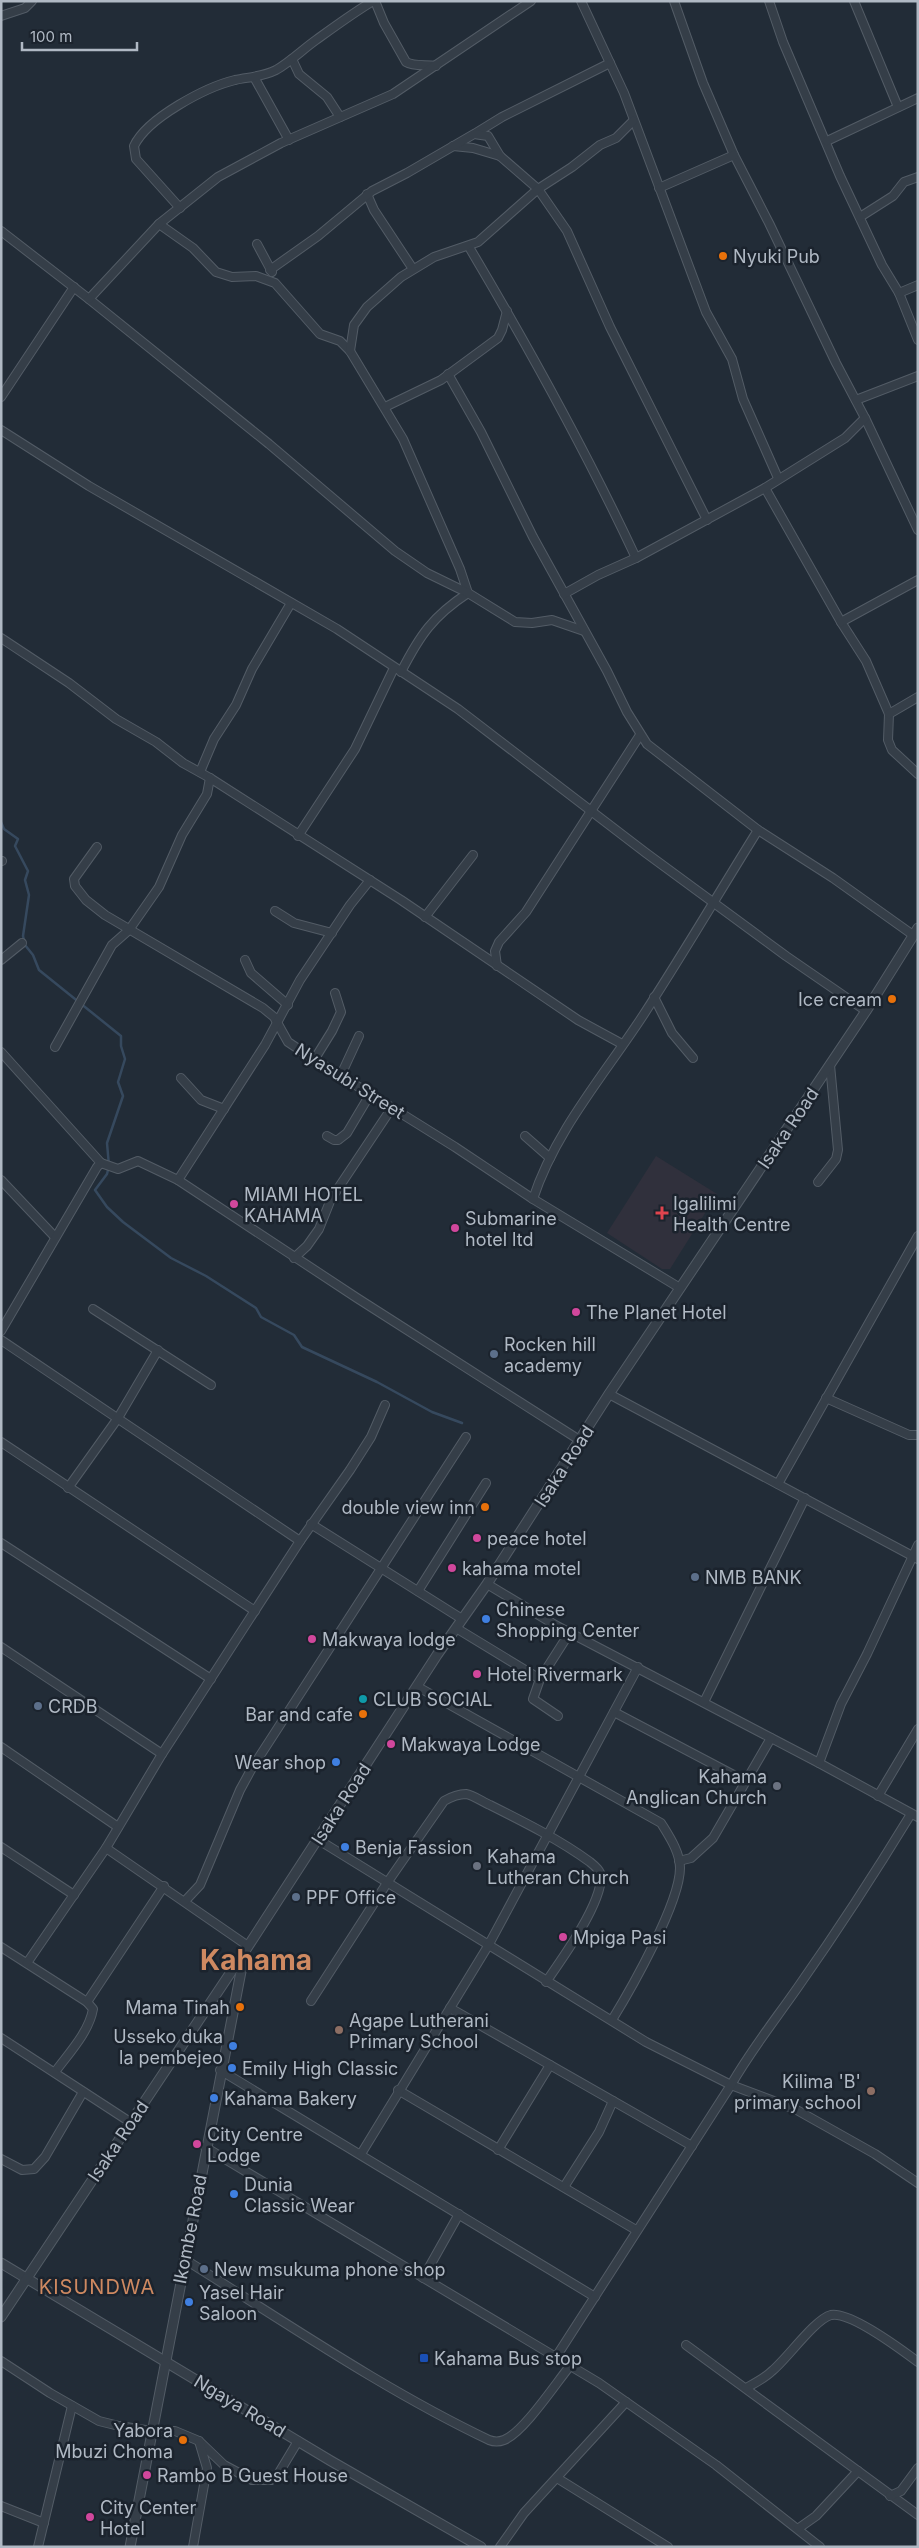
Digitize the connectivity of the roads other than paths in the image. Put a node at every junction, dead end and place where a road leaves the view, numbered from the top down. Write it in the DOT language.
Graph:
graph roads {
  1 [pos="32,1"];
  2 [pos="374,1"];
  3 [pos="532,1"];
  4 [pos="581,1"];
  5 [pos="674,1"];
  6 [pos="769,1"];
  7 [pos="854,1"];
  8 [pos="1,16"];
  9 [pos="292,59"];
  10 [pos="610,63"];
  11 [pos="436,66"];
  12 [pos="254,77"];
  13 [pos="918,98"];
  14 [pos="898,107"];
  15 [pos="340,118"];
  16 [pos="634,121"];
  17 [pos="474,134"];
  18 [pos="289,140"];
  19 [pos="827,141"];
  20 [pos="454,146"];
  21 [pos="734,155"];
  22 [pos="500,156"];
  23 [pos="918,177"];
  24 [pos="659,188"];
  25 [pos="538,189"];
  26 [pos="367,194"];
  27 [pos="180,208"];
  28 [pos="860,217"];
  29 [pos="159,224"];
  30 [pos="1,231"];
  31 [pos="258,244"];
  32 [pos="469,246"];
  33 [pos="413,269"];
  34 [pos="270,270"];
  35 [pos="278,285"];
  36 [pos="918,285"];
  37 [pos="74,287"];
  38 [pos="899,293"];
  39 [pos="89,298"];
  40 [pos="507,310"];
  41 [pos="918,340"];
  42 [pos="350,351"];
  43 [pos="448,374"];
  44 [pos="918,376"];
  45 [pos="1,396"];
  46 [pos="856,400"];
  47 [pos="385,407"];
  48 [pos="866,418"];
  49 [pos="1,430"];
  50 [pos="778,478"];
  51 [pos="765,488"];
  52 [pos="707,520"];
  53 [pos="918,530"];
  54 [pos="636,558"];
  55 [pos="918,580"];
  56 [pos="468,593"];
  57 [pos="564,594"];
  58 [pos="291,603"];
  59 [pos="841,622"];
  60 [pos="584,631"];
  61 [pos="1,638"];
  62 [pos="398,670"];
  63 [pos="918,697"];
  64 [pos="889,714"];
  65 [pos="640,735"];
  66 [pos="200,772"];
  67 [pos="918,774"];
  68 [pos="210,778"];
  69 [pos="592,811"];
  70 [pos="758,830"];
  71 [pos="298,836"];
  72 [pos="97,847"];
  73 [pos="473,855"];
  74 [pos="370,880"];
  75 [pos="713,902"];
  76 [pos="275,911"];
  77 [pos="425,917"];
  78 [pos="129,930"];
  79 [pos="915,931"];
  80 [pos="332,933"];
  81 [pos="22,943"];
  82 [pos="1,960"];
  83 [pos="245,960"];
  84 [pos="497,966"];
  85 [pos="335,993"];
  86 [pos="654,998"];
  87 [pos="288,1005"];
  88 [pos="866,1011"];
  89 [pos="277,1024"];
  90 [pos="359,1036"];
  91 [pos="622,1044"];
  92 [pos="55,1047"];
  93 [pos="1,1052"];
  94 [pos="693,1058"];
  95 [pos="314,1060"];
  96 [pos="830,1065"];
  97 [pos="340,1077"];
  98 [pos="181,1078"];
  99 [pos="369,1096"];
  100 [pos="224,1109"];
  101 [pos="391,1109"];
  102 [pos="327,1136"];
  103 [pos="525,1136"];
  104 [pos="550,1158"];
  105 [pos="101,1163"];
  106 [pos="1,1180"];
  107 [pos="178,1180"];
  108 [pos="818,1182"];
  109 [pos="533,1199"];
  110 [pos="918,1236"];
  111 [pos="55,1237"];
  112 [pos="909,1250"];
  113 [pos="918,1254"];
  114 [pos="294,1258"];
  115 [pos="680,1288"];
  116 [pos="93,1309"];
  117 [pos="1,1311"];
  118 [pos="7,1318"];
  119 [pos="1,1331"];
  120 [pos="1,1340"];
  121 [pos="158,1350"];
  122 [pos="211,1385"];
  123 [pos="609,1394"];
  124 [pos="826,1398"];
  125 [pos="385,1405"];
  126 [pos="118,1418"];
  127 [pos="909,1435"];
  128 [pos="918,1435"];
  129 [pos="466,1437"];
  130 [pos="918,1439"];
  131 [pos="581,1441"];
  132 [pos="1,1442"];
  133 [pos="486,1483"];
  134 [pos="778,1484"];
  135 [pos="68,1488"];
  136 [pos="805,1498"];
  137 [pos="311,1524"];
  138 [pos="300,1541"];
  139 [pos="1,1543"];
  140 [pos="918,1545"];
  141 [pos="916,1558"];
  142 [pos="381,1568"];
  143 [pos="487,1584"];
  144 [pos="418,1591"];
  145 [pos="255,1611"];
  146 [pos="462,1619"];
  147 [pos="456,1628"];
  148 [pos="570,1632"];
  149 [pos="1,1647"];
  150 [pos="638,1667"];
  151 [pos="540,1678"];
  152 [pos="211,1680"];
  153 [pos="418,1687"];
  154 [pos="704,1702"];
  155 [pos="614,1712"];
  156 [pos="558,1716"];
  157 [pos="918,1729"];
  158 [pos="771,1738"];
  159 [pos="1,1747"];
  160 [pos="162,1754"];
  161 [pos="819,1762"];
  162 [pos="578,1776"];
  163 [pos="745,1781"];
  164 [pos="878,1796"];
  165 [pos="914,1816"];
  166 [pos="118,1826"];
  167 [pos="547,1836"];
  168 [pos="317,1839"];
  169 [pos="1,1847"];
  170 [pos="106,1848"];
  171 [pos="680,1862"];
  172 [pos="387,1883"];
  173 [pos="164,1886"];
  174 [pos="74,1895"];
  175 [pos="185,1901"];
  176 [pos="488,1946"];
  177 [pos="1,1947"];
  178 [pos="246,1948"];
  179 [pos="27,1963"];
  180 [pos="546,1982"];
  181 [pos="86,2002"];
  182 [pos="311,2002"];
  183 [pos="450,2008"];
  184 [pos="612,2020"];
  185 [pos="1,2038"];
  186 [pos="550,2065"];
  187 [pos="220,2070"];
  188 [pos="55,2072"];
  189 [pos="731,2085"];
  190 [pos="398,2090"];
  191 [pos="83,2092"];
  192 [pos="613,2101"];
  193 [pos="130,2122"];
  194 [pos="692,2146"];
  195 [pos="206,2147"];
  196 [pos="498,2150"];
  197 [pos="361,2154"];
  198 [pos="1,2159"];
  199 [pos="918,2183"];
  200 [pos="564,2187"];
  201 [pos="460,2214"];
  202 [pos="636,2230"];
  203 [pos="184,2259"];
  204 [pos="1,2263"];
  205 [pos="27,2278"];
  206 [pos="423,2278"];
  207 [pos="595,2297"];
  208 [pos="1,2317"];
  209 [pos="686,2345"];
  210 [pos="556,2357"];
  211 [pos="164,2360"];
  212 [pos="1,2361"];
  213 [pos="918,2362"];
  214 [pos="570,2366"];
  215 [pos="746,2388"];
  216 [pos="626,2402"];
  217 [pos="72,2406"];
  218 [pos="152,2431"];
  219 [pos="199,2441"];
  220 [pos="298,2441"];
  221 [pos="918,2468"];
  222 [pos="858,2471"];
  223 [pos="557,2478"];
  224 [pos="890,2496"];
  225 [pos="1,2506"];
  226 [pos="918,2514"];
  227 [pos="44,2523"];
  228 [pos="799,2528"];
  229 [pos="38,2547"];
  230 [pos="130,2547"];
  231 [pos="193,2547"];
  232 [pos="481,2547"];
  233 [pos="500,2547"];
  234 [pos="668,2547"];
  235 [pos="820,2547"];
  1 -- 8 [label="street"];
  2 -- 9 [label="street"];
  2 -- 11 [label="street"];
  3 -- 11 [label="street"];
  4 -- 10 [label="street"];
  5 -- 21 [label="street"];
  6 -- 19 [label="street"];
  7 -- 14 [label="street"];
  9 -- 12 [label="street"];
  9 -- 15 [label="street"];
  10 -- 16 [label="street"];
  10 -- 17 [label="street"];
  11 -- 15 [label="street"];
  12 -- 18 [label="street"];
  12 -- 27 [label="street"];
  13 -- 14 [label="street"];
  14 -- 19 [label="street"];
  15 -- 18 [label="street"];
  16 -- 24 [label="street"];
  16 -- 25 [label="street"];
  17 -- 20 [label="street"];
  17 -- 22 [label="street"];
  18 -- 27 [label="street"];
  19 -- 28 [label="street"];
  20 -- 22 [label="street"];
  20 -- 26 [label="street"];
  21 -- 24 [label="street"];
  21 -- 46 [label="street"];
  22 -- 25 [label="street"];
  23 -- 28 [label="street"];
  24 -- 50 [label="street"];
  25 -- 32 [label="street"];
  25 -- 52 [label="street"];
  26 -- 33 [label="street"];
  26 -- 34 [label="street"];
  27 -- 29 [label="street"];
  28 -- 38 [label="street"];
  29 -- 35 [label="street"];
  29 -- 39 [label="street"];
  30 -- 37 [label="street"];
  31 -- 34 [label="street"];
  32 -- 33 [label="street"];
  32 -- 40 [label="street"];
  33 -- 42 [label="street"];
  34 -- 35 [label="street"];
  35 -- 42 [label="street"];
  36 -- 38 [label="street"];
  37 -- 39 [label="street"];
  37 -- 45 [label="street"];
  38 -- 41 [label="street"];
  39 -- 56 [label="street"];
  40 -- 43 [label="street"];
  40 -- 54 [label="street"];
  42 -- 47 [label="street"];
  43 -- 47 [label="street"];
  43 -- 57 [label="street"];
  44 -- 46 [label="street"];
  46 -- 48 [label="street"];
  47 -- 56 [label="street"];
  48 -- 50 [label="street"];
  48 -- 53 [label="street"];
  49 -- 58 [label="street"];
  50 -- 51 [label="street"];
  51 -- 52 [label="street"];
  51 -- 59 [label="street"];
  52 -- 54 [label="street"];
  54 -- 57 [label="street"];
  55 -- 59 [label="street"];
  56 -- 60 [label="street"];
  56 -- 62 [label="street"];
  57 -- 60 [label="street"];
  58 -- 62 [label="street"];
  58 -- 66 [label="street"];
  59 -- 64 [label="street"];
  60 -- 65 [label="street"];
  61 -- 66 [label="street"];
  62 -- 69 [label="street"];
  62 -- 71 [label="street"];
  63 -- 64 [label="street"];
  64 -- 67 [label="street"];
  65 -- 69 [label="street"];
  65 -- 70 [label="street"];
  66 -- 68 [label="street"];
  68 -- 71 [label="street"];
  68 -- 78 [label="street"];
  69 -- 75 [label="street"];
  69 -- 84 [label="street"];
  70 -- 75 [label="street"];
  70 -- 79 [label="street"];
  71 -- 74 [label="street"];
  72 -- 78 [label="street, Nyasubi Street"];
  73 -- 77 [label="street"];
  74 -- 77 [label="street"];
  74 -- 80 [label="street"];
  75 -- 86 [label="street"];
  75 -- 88 [label="street"];
  76 -- 80 [label="street"];
  77 -- 84 [label="street"];
  78 -- 89 [label="street, Nyasubi Street"];
  78 -- 92 [label="street"];
  79 -- 88 [label="street, Isaka Road"];
  80 -- 87 [label="street"];
  81 -- 82 [label="street"];
  83 -- 87 [label="street"];
  84 -- 91 [label="street"];
  85 -- 95 [label="street"];
  86 -- 91 [label="street"];
  86 -- 94 [label="street"];
  87 -- 89 [label="street"];
  88 -- 96 [label="street, Isaka Road"];
  89 -- 95 [label="street, Nyasubi Street"];
  89 -- 100 [label="street"];
  90 -- 97 [label="street"];
  91 -- 104 [label="street"];
  93 -- 105 [label="street"];
  95 -- 97 [label="street, Nyasubi Street"];
  96 -- 108 [label="street"];
  96 -- 115 [label="street, Isaka Road"];
  97 -- 99 [label="street, Nyasubi Street"];
  98 -- 100 [label="street"];
  99 -- 101 [label="street, Nyasubi Street"];
  99 -- 102 [label="street"];
  100 -- 107 [label="street"];
  101 -- 109 [label="street, Nyasubi Street"];
  101 -- 114 [label="street"];
  103 -- 104 [label="street"];
  104 -- 109 [label="street"];
  105 -- 107 [label="street"];
  105 -- 111 [label="street"];
  106 -- 111 [label="street"];
  107 -- 114 [label="street"];
  109 -- 115 [label="street, Nyasubi Street"];
  110 -- 112 [label="street"];
  111 -- 118 [label="street"];
  112 -- 113 [label="street"];
  112 -- 124 [label="street"];
  114 -- 131 [label="street"];
  115 -- 123 [label="street, Isaka Road"];
  116 -- 121 [label="street"];
  117 -- 118 [label="street"];
  118 -- 119 [label="street"];
  120 -- 126 [label="street"];
  121 -- 122 [label="street"];
  121 -- 126 [label="street"];
  123 -- 131 [label="street, Isaka Road"];
  123 -- 134 [label="street"];
  124 -- 127 [label="street"];
  124 -- 134 [label="street"];
  125 -- 137 [label="street"];
  126 -- 135 [label="street"];
  126 -- 138 [label="street"];
  127 -- 128 [label="street"];
  127 -- 130 [label="street"];
  129 -- 142 [label="street"];
  131 -- 143 [label="street, Isaka Road"];
  132 -- 135 [label="street"];
  133 -- 144 [label="street"];
  134 -- 136 [label="street"];
  135 -- 145 [label="street"];
  136 -- 141 [label="street"];
  136 -- 154 [label="street"];
  137 -- 138 [label="street"];
  137 -- 142 [label="street"];
  138 -- 145 [label="street"];
  139 -- 152 [label="street"];
  140 -- 141 [label="street"];
  141 -- 161 [label="street"];
  142 -- 144 [label="street"];
  142 -- 175 [label="street"];
  143 -- 146 [label="street, Isaka Road"];
  143 -- 148 [label="street"];
  144 -- 146 [label="street"];
  145 -- 152 [label="street"];
  146 -- 147 [label="street, Isaka Road"];
  147 -- 151 [label="street"];
  147 -- 153 [label="street, Isaka Road"];
  148 -- 150 [label="street"];
  148 -- 151 [label="street"];
  149 -- 160 [label="street"];
  150 -- 154 [label="street"];
  150 -- 155 [label="street"];
  151 -- 156 [label="street"];
  152 -- 160 [label="street"];
  153 -- 162 [label="street"];
  153 -- 168 [label="street, Isaka Road"];
  154 -- 158 [label="street"];
  155 -- 162 [label="street"];
  155 -- 163 [label="street"];
  157 -- 164 [label="street"];
  158 -- 161 [label="street"];
  158 -- 163 [label="street"];
  159 -- 166 [label="street"];
  160 -- 166 [label="street"];
  161 -- 164 [label="street"];
  162 -- 167 [label="street"];
  162 -- 171 [label="street"];
  163 -- 171 [label="street"];
  164 -- 165 [label="street"];
  165 -- 189 [label="street"];
  166 -- 170 [label="street"];
  167 -- 172 [label="street"];
  167 -- 176 [label="street"];
  167 -- 180 [label="street"];
  168 -- 172 [label="street"];
  168 -- 178 [label="street, Isaka Road"];
  169 -- 174 [label="street"];
  170 -- 173 [label="street"];
  170 -- 174 [label="street"];
  171 -- 184 [label="street"];
  172 -- 176 [label="street"];
  172 -- 182 [label="street"];
  173 -- 175 [label="street"];
  173 -- 181 [label="street"];
  174 -- 179 [label="street"];
  175 -- 178 [label="street"];
  176 -- 180 [label="street"];
  176 -- 183 [label="street"];
  177 -- 179 [label="street"];
  178 -- 187 [label="street, Ikombe Road"];
  178 -- 193 [label="street, Isaka Road"];
  179 -- 181 [label="street"];
  180 -- 184 [label="street"];
  181 -- 188 [label="street"];
  183 -- 186 [label="street"];
  183 -- 190 [label="street"];
  184 -- 189 [label="street"];
  185 -- 188 [label="street"];
  186 -- 192 [label="street"];
  186 -- 196 [label="street"];
  187 -- 195 [label="street, Ikombe Road"];
  187 -- 197 [label="street"];
  188 -- 191 [label="street"];
  189 -- 194 [label="street"];
  189 -- 199 [label="street"];
  190 -- 196 [label="street"];
  190 -- 197 [label="street"];
  191 -- 193 [label="street"];
  191 -- 198 [label="street"];
  192 -- 194 [label="street"];
  192 -- 200 [label="street"];
  193 -- 205 [label="street, Isaka Road"];
  194 -- 202 [label="street"];
  195 -- 203 [label="street, Ikombe Road"];
  195 -- 206 [label="street"];
  196 -- 200 [label="street"];
  197 -- 201 [label="street"];
  200 -- 202 [label="street"];
  201 -- 206 [label="street"];
  201 -- 207 [label="street"];
  202 -- 207 [label="street"];
  203 -- 211 [label="street, Ikombe Road"];
  203 -- 214 [label="street"];
  204 -- 205 [label="street, Ngaya Road"];
  205 -- 208 [label="street, Isaka Road"];
  205 -- 211 [label="street, Ngaya Road"];
  206 -- 210 [label="street"];
  207 -- 210 [label="street"];
  209 -- 215 [label="street"];
  210 -- 214 [label="street"];
  211 -- 218 [label="street, Ikombe Road"];
  211 -- 220 [label="street, Ngaya Road"];
  212 -- 217 [label="street"];
  213 -- 215 [label="street"];
  214 -- 216 [label="street"];
  215 -- 222 [label="street"];
  216 -- 223 [label="street"];
  216 -- 228 [label="street"];
  217 -- 218 [label="street"];
  217 -- 227 [label="street"];
  218 -- 219 [label="street"];
  218 -- 230 [label="street, Ikombe Road"];
  219 -- 220 [label="street"];
  219 -- 231 [label="street"];
  220 -- 232 [label="street, Ngaya Road"];
  221 -- 224 [label="street"];
  222 -- 224 [label="street"];
  222 -- 228 [label="street"];
  223 -- 233 [label="street"];
  223 -- 234 [label="street"];
  224 -- 226 [label="street"];
  225 -- 227 [label="street"];
  227 -- 229 [label="street"];
  228 -- 235 [label="street"];
}
